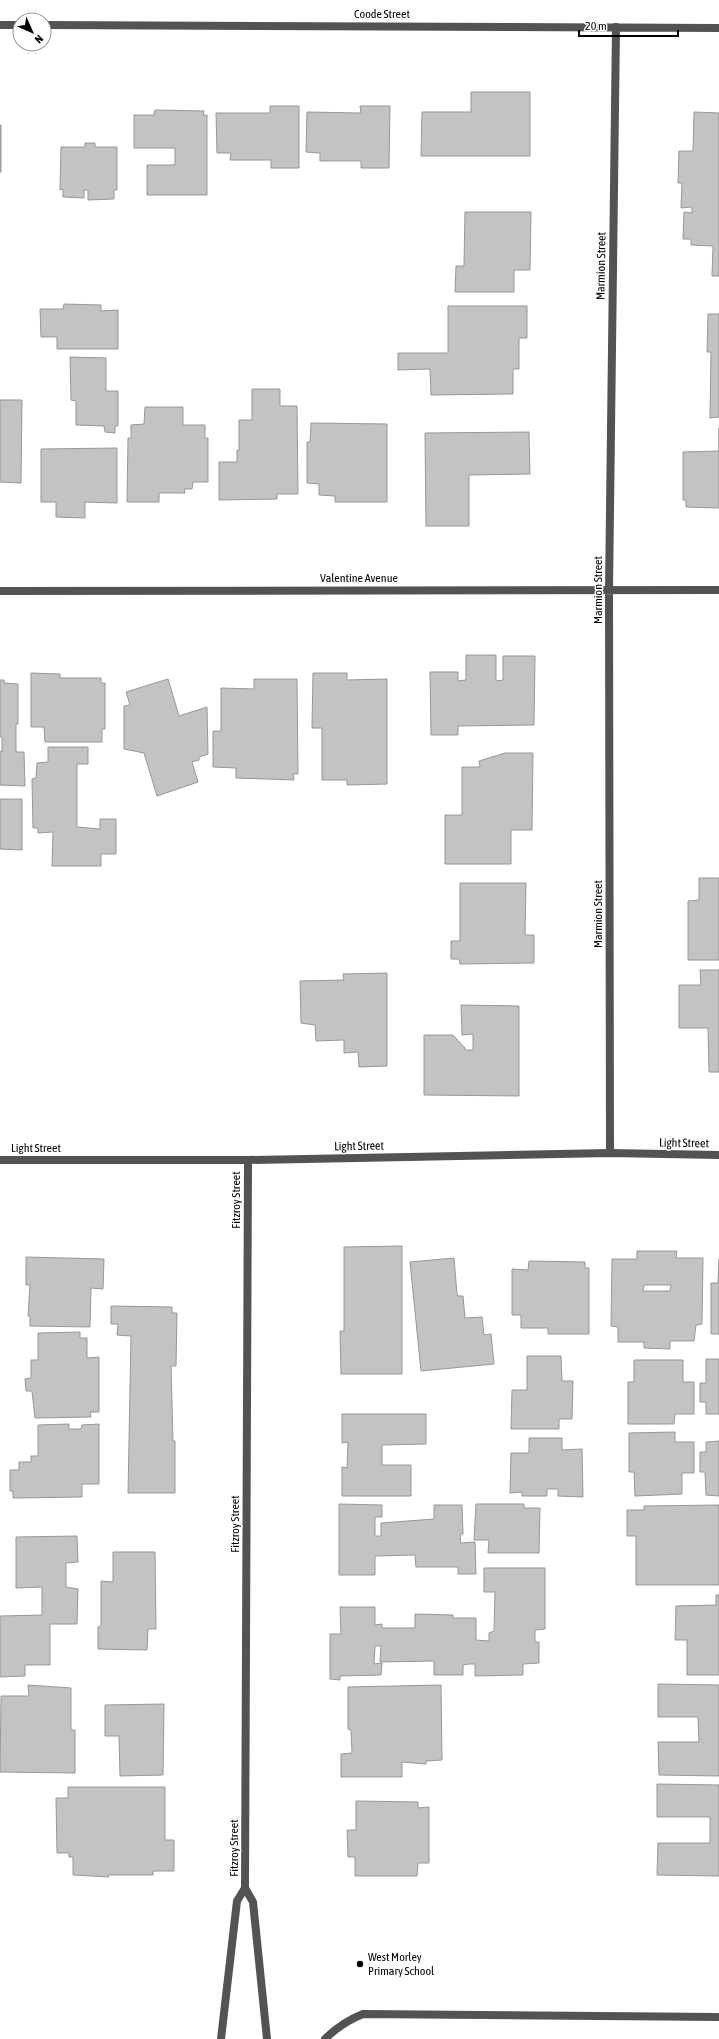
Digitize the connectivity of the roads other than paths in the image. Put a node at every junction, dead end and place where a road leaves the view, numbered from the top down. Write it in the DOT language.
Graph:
graph roads {
  1 [pos="0,25"];
  2 [pos="12,25"];
  3 [pos="52,25"];
  4 [pos="616,27"];
  5 [pos="719,28"];
  6 [pos="609,590"];
  7 [pos="719,590"];
  8 [pos="0,591"];
  9 [pos="610,1153"];
  10 [pos="719,1156"];
  11 [pos="0,1160"];
  12 [pos="248,1160"];
  13 [pos="246,1888"];
  14 [pos="719,2017"];
  15 [pos="221,2039"];
  16 [pos="267,2039"];
  17 [pos="325,2039"];
  1 -- 2 [label="street"];
  3 -- 4 [label="street, Coode Street"];
  4 -- 5 [label="street, Coode Street"];
  4 -- 6 [label="street, Marmion Street"];
  6 -- 7 [label="street, Valentine Avenue"];
  6 -- 8 [label="street, Valentine Avenue"];
  6 -- 9 [label="street, Marmion Street"];
  9 -- 10 [label="street, Light Street"];
  9 -- 12 [label="street, Light Street"];
  11 -- 12 [label="street, Light Street"];
  12 -- 13 [label="street, Fitzroy Street"];
  13 -- 15 [label="street, Fitzroy Street"];
  13 -- 16 [label="street, Fitzroy Street"];
  14 -- 17 [label="street"];
}
